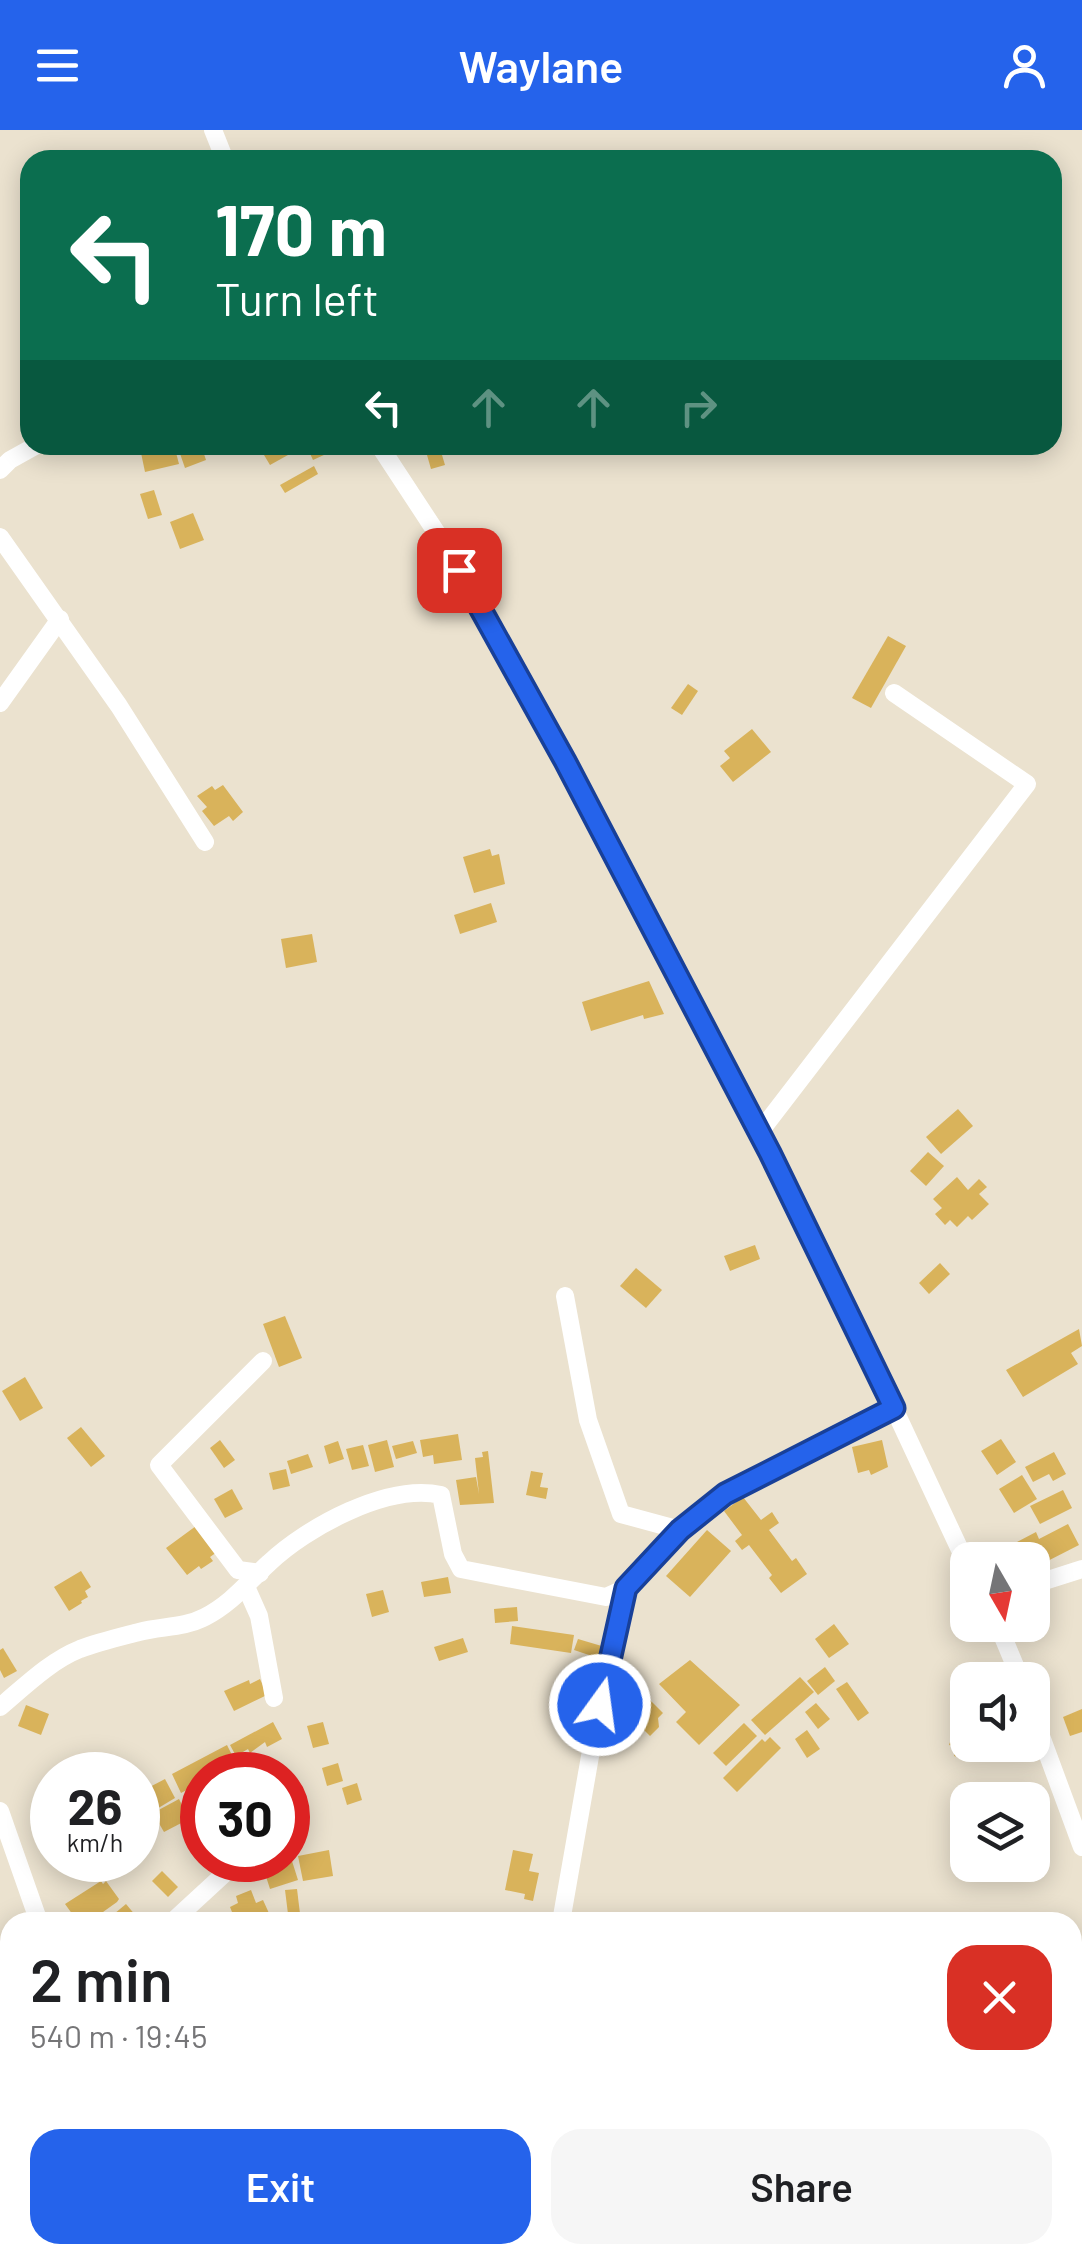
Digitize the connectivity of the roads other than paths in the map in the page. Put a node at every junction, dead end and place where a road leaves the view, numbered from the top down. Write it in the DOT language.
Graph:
graph roads {
  1 [pos="20,454"];
  2 [pos="386,455"];
  3 [pos="0,470"];
  4 [pos="0,538"];
  5 [pos="60,619"];
  6 [pos="894,693"];
  7 [pos="0,703"];
  8 [pos="205,842"];
  9 [pos="760,1133"];
  10 [pos="564,1296"];
  11 [pos="263,1361"];
  12 [pos="894,1408"];
  13 [pos="680,1530"];
  14 [pos="956,1542"];
  15 [pos="1082,1569"];
  16 [pos="260,1573"];
  17 [pos="1050,1579"];
  18 [pos="247,1588"];
  19 [pos="626,1588"];
  20 [pos="274,1698"];
  21 [pos="0,1707"];
  22 [pos="1050,1761"];
  23 [pos="0,1812"];
  24 [pos="1082,1847"];
  25 [pos="215,1882"];
  26 [pos="36,1912"];
  27 [pos="183,1912"];
  28 [pos="564,1912"];
  1 -- 3 [label="street"];
  2 -- 9 [label="street"];
  4 -- 5 [label="street"];
  5 -- 7 [label="street"];
  5 -- 8 [label="street"];
  6 -- 9 [label="street"];
  9 -- 12 [label="street"];
  10 -- 13 [label="street"];
  11 -- 16 [label="street"];
  12 -- 13 [label="street"];
  12 -- 14 [label="street"];
  13 -- 19 [label="street"];
  15 -- 17 [label="street"];
  16 -- 18 [label="street"];
  16 -- 19 [label="street"];
  18 -- 20 [label="street"];
  18 -- 21 [label="street"];
  19 -- 28 [label="street"];
  22 -- 24 [label="street"];
  23 -- 26 [label="street"];
  25 -- 27 [label="street"];
}
